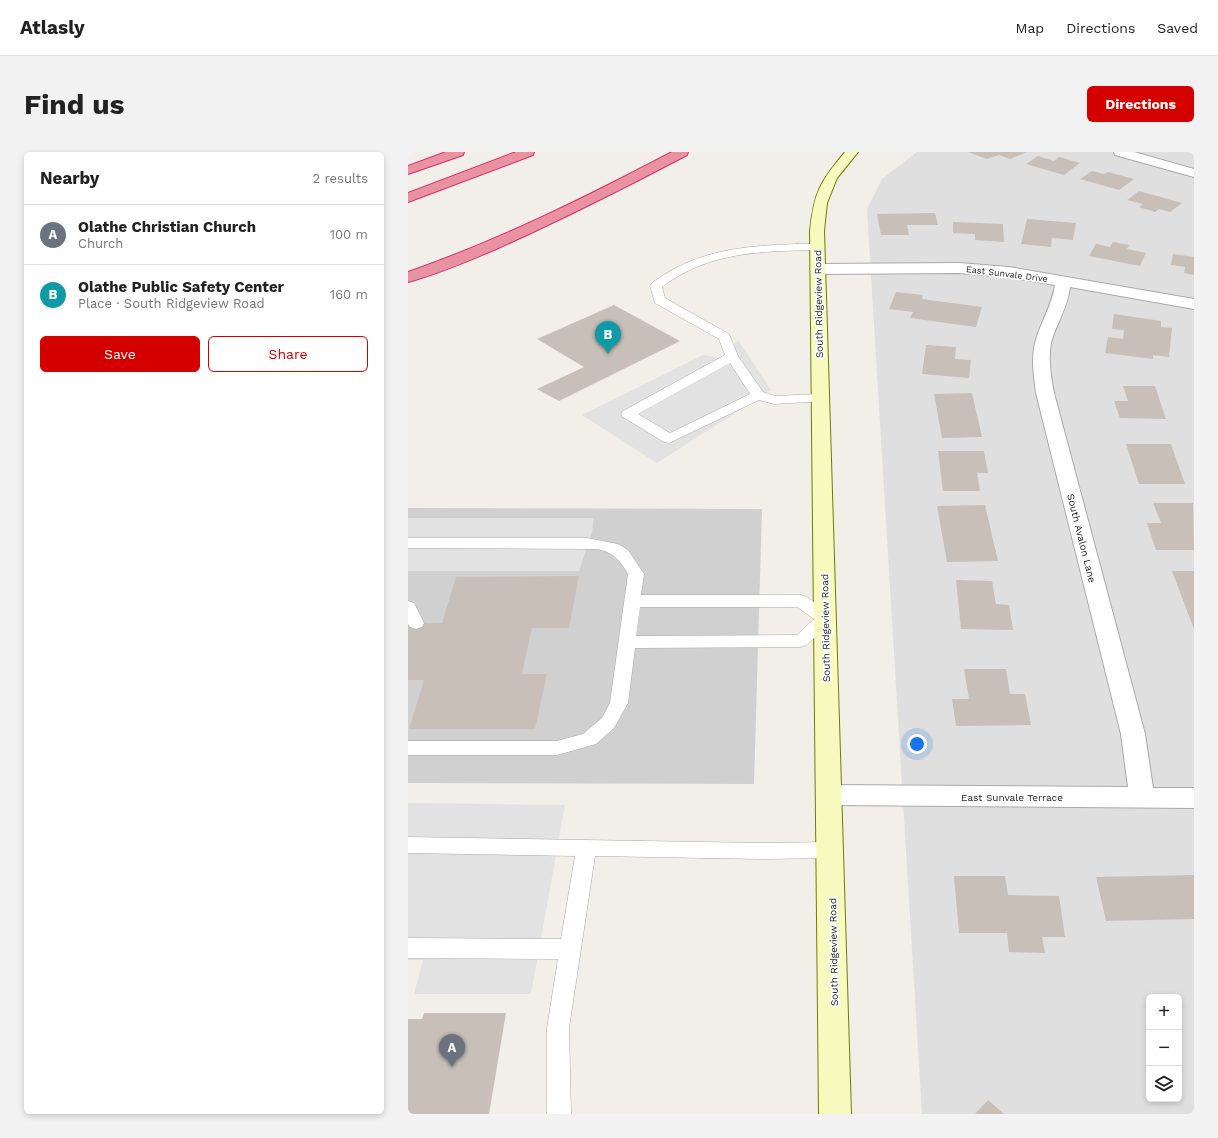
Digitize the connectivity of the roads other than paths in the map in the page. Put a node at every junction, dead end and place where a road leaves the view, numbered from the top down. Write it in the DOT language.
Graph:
graph roads {
  1 [pos="458,152"];
  2 [pos="528,152"];
  3 [pos="682,152"];
  4 [pos="852,152"];
  5 [pos="1120,152"];
  6 [pos="408,170"];
  7 [pos="1194,173"];
  8 [pos="408,198"];
  9 [pos="817,248"];
  10 [pos="818,269"];
  11 [pos="414,275"];
  12 [pos="1063,280"];
  13 [pos="1194,304"];
  14 [pos="732,356"];
  15 [pos="758,394"];
  16 [pos="820,398"];
  17 [pos="408,543"];
  18 [pos="633,601"];
  19 [pos="408,607"];
  20 [pos="825,619"];
  21 [pos="416,623"];
  22 [pos="627,642"];
  23 [pos="408,748"];
  24 [pos="829,795"];
  25 [pos="1142,798"];
  26 [pos="1194,798"];
  27 [pos="408,845"];
  28 [pos="586,848"];
  29 [pos="831,850"];
  30 [pos="408,948"];
  31 [pos="570,949"];
  32 [pos="559,1114"];
  33 [pos="835,1114"];
  1 -- 6 [label="highway"];
  2 -- 8 [label="highway"];
  3 -- 11 [label="highway"];
  4 -- 9 [label="main road, South Ridgeview Road"];
  5 -- 7 [label="street"];
  9 -- 10 [label="main road, South Ridgeview Road"];
  9 -- 14 [label="lane"];
  10 -- 12 [label="street, East Sunvale Drive"];
  10 -- 16 [label="main road, South Ridgeview Road"];
  12 -- 13 [label="street, East Sunvale Drive"];
  12 -- 25 [label="street, South Avalon Lane"];
  14 -- 15 [label="lane"];
  14 -- 15 [label="lane"];
  15 -- 16 [label="lane"];
  16 -- 20 [label="main road, South Ridgeview Road"];
  17 -- 18 [label="lane"];
  18 -- 20 [label="lane"];
  18 -- 22 [label="lane"];
  19 -- 21 [label="lane"];
  20 -- 22 [label="lane"];
  20 -- 24 [label="main road, South Ridgeview Road"];
  22 -- 23 [label="lane"];
  24 -- 25 [label="street, East Sunvale Terrace"];
  24 -- 29 [label="main road, South Ridgeview Road"];
  25 -- 26 [label="street, East Sunvale Terrace"];
  27 -- 28 [label="lane"];
  28 -- 29 [label="lane"];
  28 -- 31 [label="lane"];
  29 -- 33 [label="main road, South Ridgeview Road"];
  30 -- 31 [label="lane"];
  31 -- 32 [label="lane"];
}
